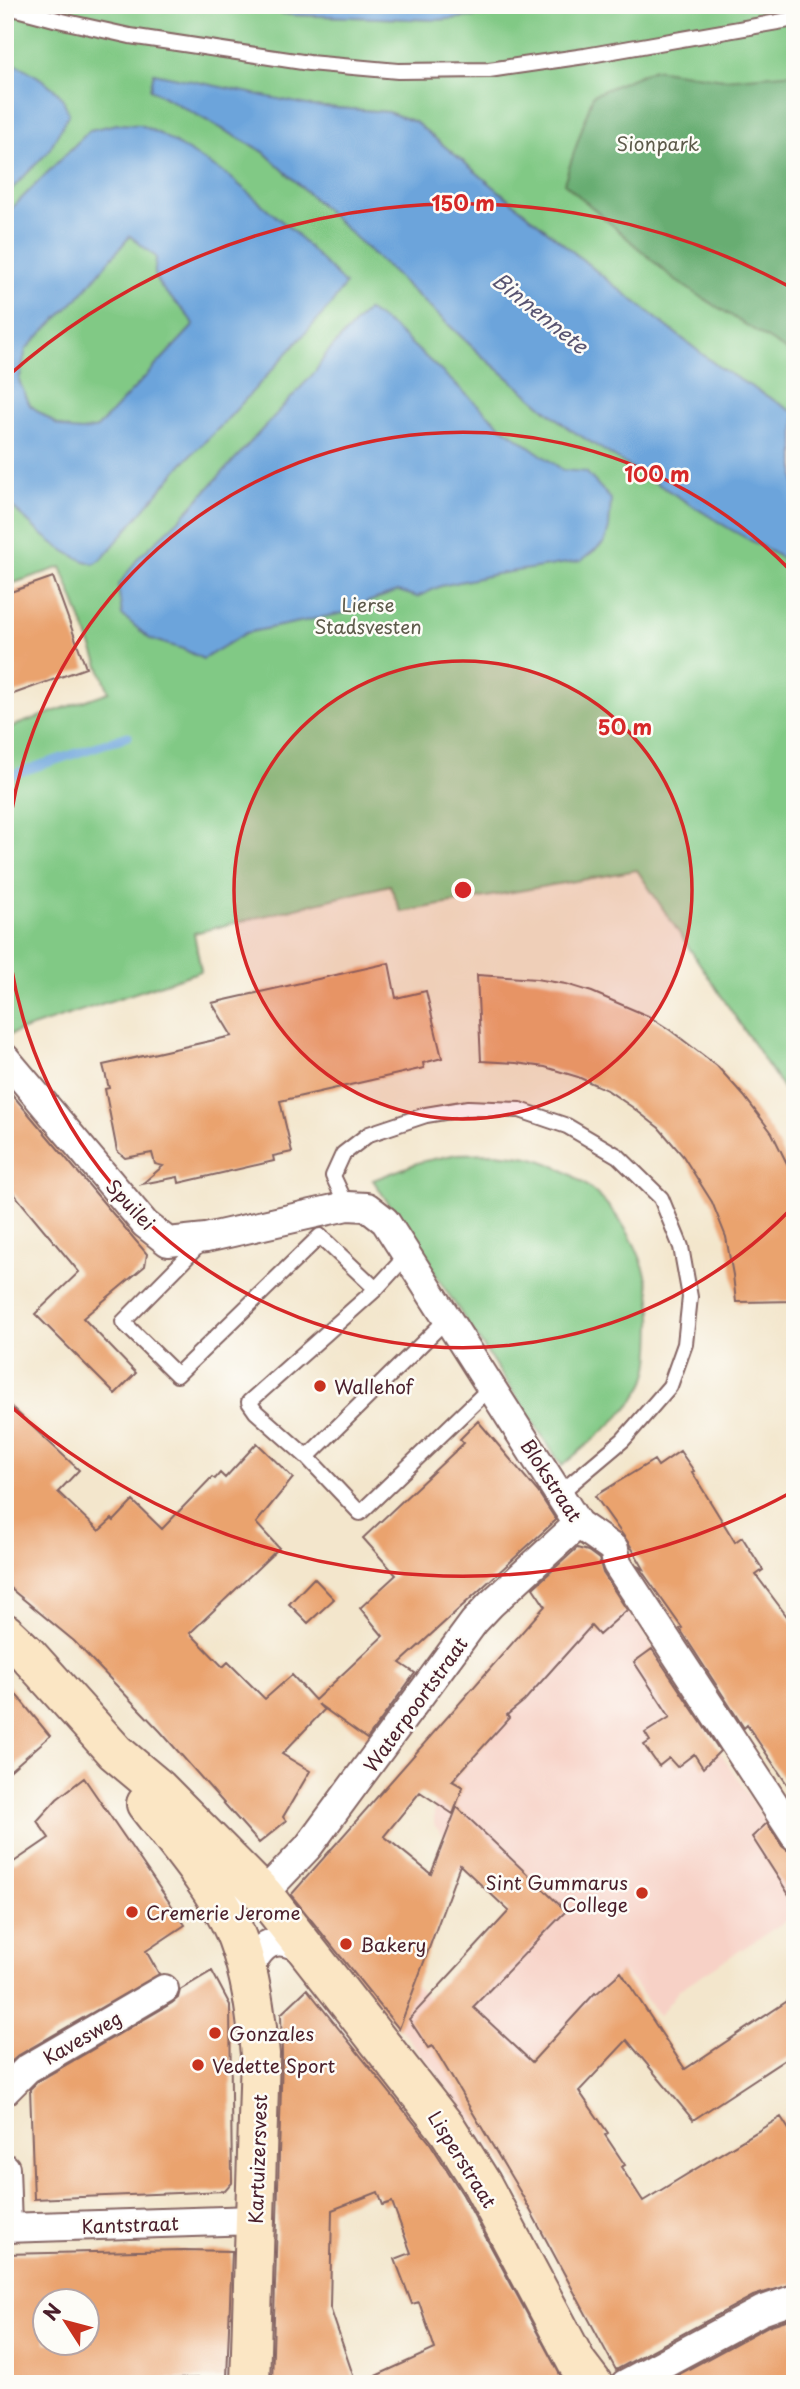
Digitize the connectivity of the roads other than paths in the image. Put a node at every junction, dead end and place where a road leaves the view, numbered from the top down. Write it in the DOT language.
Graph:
graph roads {
  1 [pos="5,6"];
  2 [pos="795,19"];
  3 [pos="5,1058"];
  4 [pos="347,1206"];
  5 [pos="206,1238"];
  6 [pos="407,1255"];
  7 [pos="376,1289"];
  8 [pos="448,1318"];
  9 [pos="492,1386"];
  10 [pos="307,1457"];
  11 [pos="560,1493"];
  12 [pos="578,1524"];
  13 [pos="5,1633"];
  14 [pos="116,1752"];
  15 [pos="795,1836"];
  16 [pos="202,1879"];
  17 [pos="263,1894"];
  18 [pos="307,1952"];
  19 [pos="248,1973"];
  20 [pos="164,1989"];
  21 [pos="5,2091"];
  22 [pos="5,2168"];
  23 [pos="255,2220"];
  24 [pos="6,2227"];
  25 [pos="795,2299"];
  26 [pos="250,2384"];
  27 [pos="593,2384"];
  28 [pos="625,2384"];
  1 -- 2 [label="lane"];
  3 -- 5 [label="street, Spuilei"];
  4 -- 5 [label="street, Spuilei"];
  4 -- 6 [label="street, Blokstraat"];
  4 -- 11 [label="lane"];
  5 -- 7 [label="lane"];
  6 -- 7 [label="lane"];
  6 -- 8 [label="street, Blokstraat"];
  7 -- 10 [label="lane"];
  8 -- 9 [label="street, Blokstraat"];
  8 -- 10 [label="lane"];
  9 -- 10 [label="lane"];
  9 -- 11 [label="street, Blokstraat"];
  11 -- 12 [label="street, Blokstraat"];
  12 -- 15 [label="street, Blokstraat"];
  12 -- 17 [label="street, Waterpoortstraat"];
  13 -- 14 [label="street"];
  14 -- 16 [label="street, Kartuizersvest"];
  14 -- 17 [label="street, Lisperstraat"];
  16 -- 17 [label="street"];
  16 -- 19 [label="street, Kartuizersvest"];
  17 -- 18 [label="street, Lisperstraat"];
  18 -- 19 [label="street"];
  18 -- 27 [label="street, Lisperstraat"];
  19 -- 23 [label="street, Kartuizersvest"];
  20 -- 21 [label="street, Kavesweg"];
  22 -- 24 [label="street"];
  23 -- 24 [label="street, Kantstraat"];
  23 -- 26 [label="street, Kartuizersvest"];
  25 -- 28 [label="street"];
}
